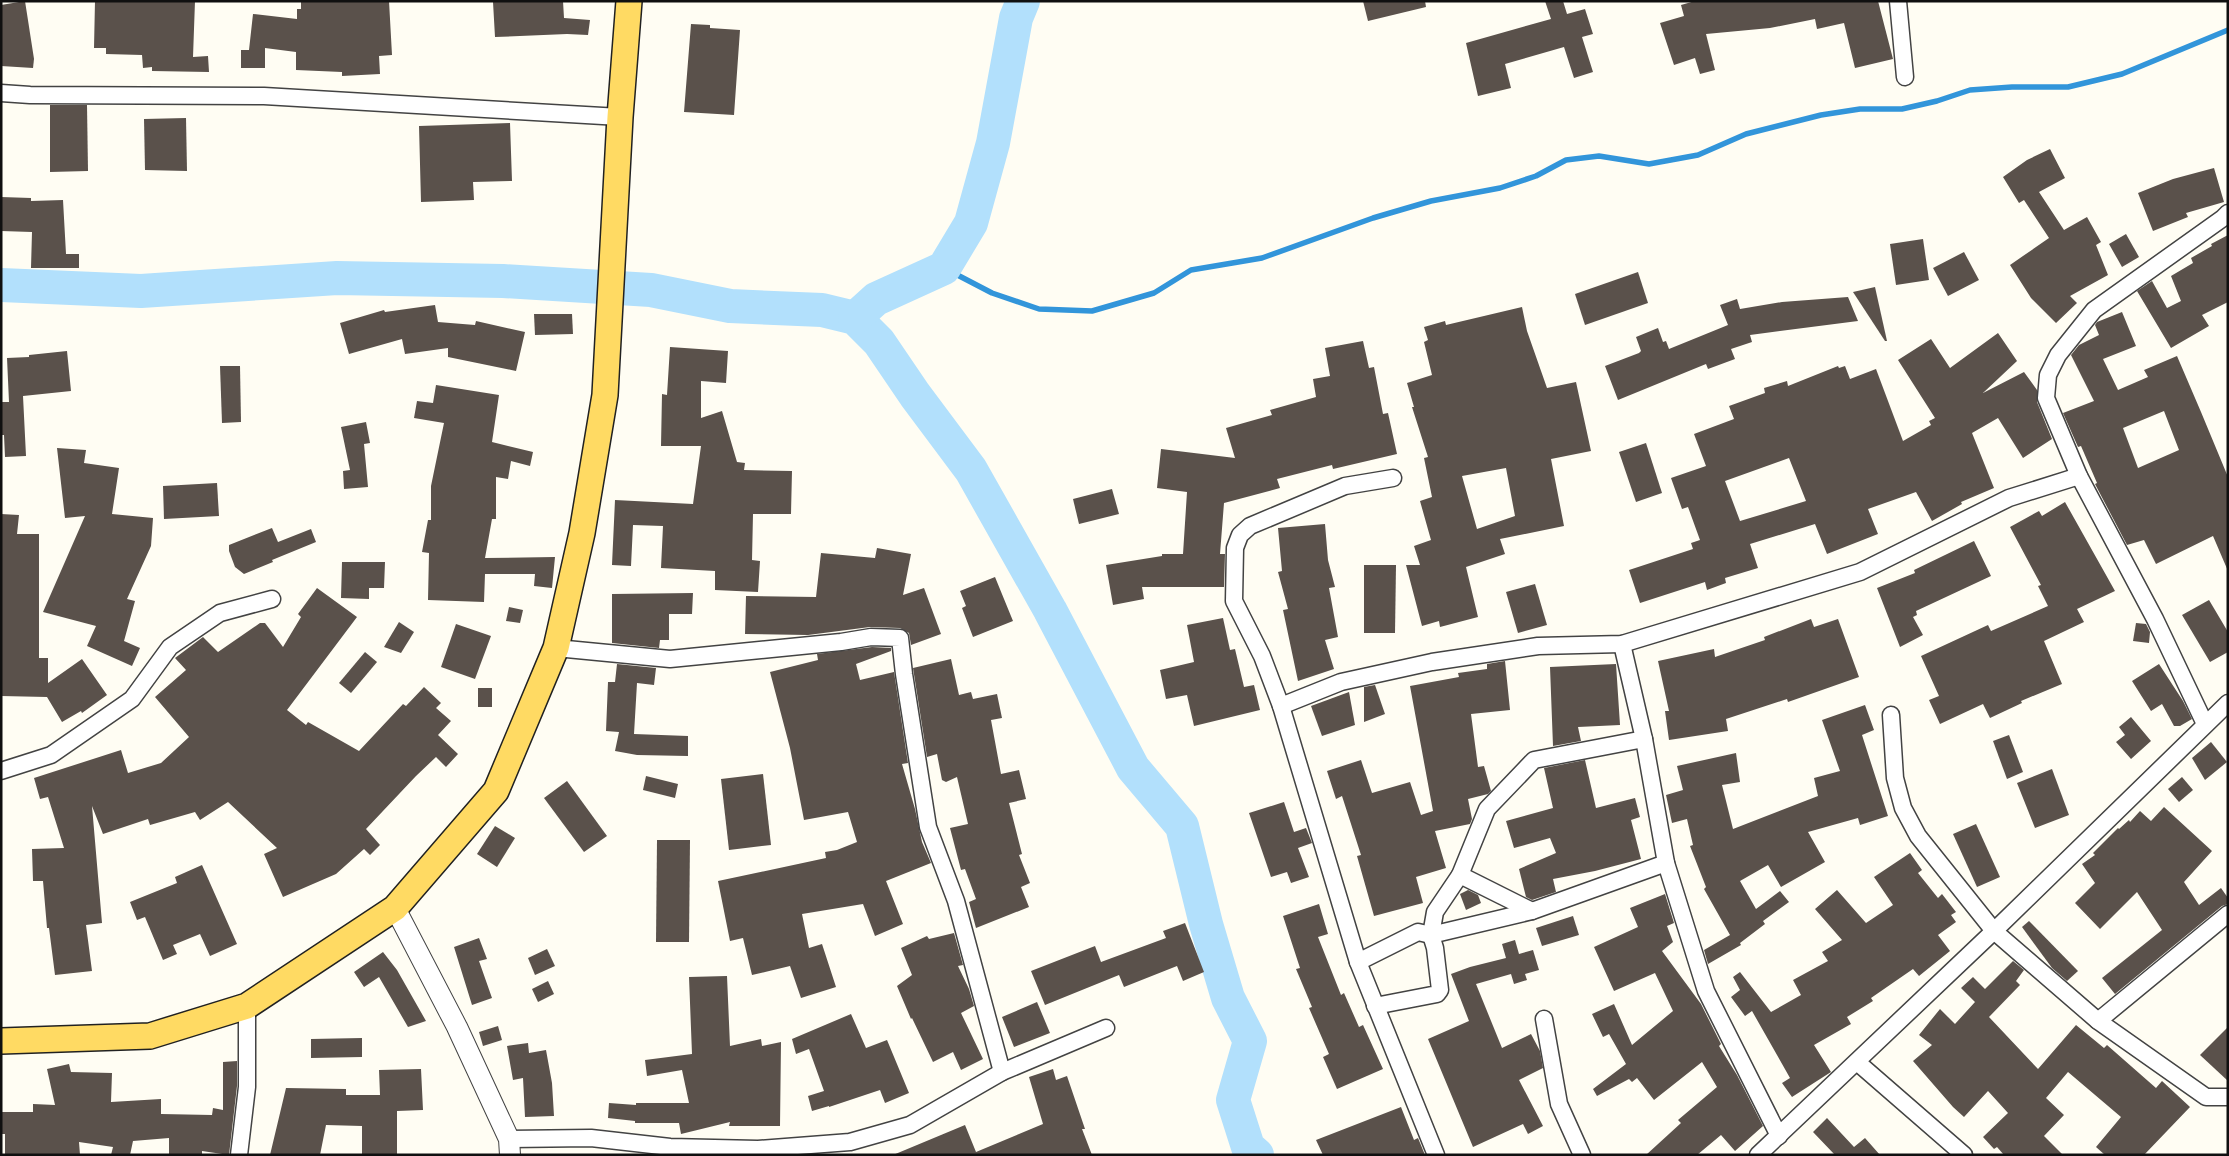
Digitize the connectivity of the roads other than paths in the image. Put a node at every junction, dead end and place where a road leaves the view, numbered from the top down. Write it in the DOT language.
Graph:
graph roads {
  1 [pos="629,1"];
  2 [pos="1898,1"];
  3 [pos="1905,77"];
  4 [pos="1,93"];
  5 [pos="620,117"];
  6 [pos="2228,213"];
  7 [pos="2080,476"];
  8 [pos="1393,478"];
  9 [pos="272,599"];
  10 [pos="1622,644"];
  11 [pos="556,648"];
  12 [pos="2228,703"];
  13 [pos="1281,706"];
  14 [pos="1891,715"];
  15 [pos="2205,724"];
  16 [pos="1644,739"];
  17 [pos="1,771"];
  18 [pos="1666,863"];
  19 [pos="1460,875"];
  20 [pos="395,908"];
  21 [pos="1532,910"];
  22 [pos="2228,914"];
  23 [pos="1994,932"];
  24 [pos="1431,935"];
  25 [pos="1358,962"];
  26 [pos="246,1006"];
  27 [pos="1375,1006"];
  28 [pos="1544,1019"];
  29 [pos="2098,1021"];
  30 [pos="1106,1028"];
  31 [pos="2,1037"];
  32 [pos="1857,1062"];
  33 [pos="1002,1072"];
  34 [pos="2228,1097"];
  35 [pos="1779,1136"];
  36 [pos="510,1147"];
  37 [pos="850,1148"];
  38 [pos="239,1155"];
  39 [pos="1436,1155"];
  40 [pos="1582,1155"];
  41 [pos="1758,1155"];
  42 [pos="1964,1155"];
  1 -- 5 [label="main road"];
  2 -- 3 [label="street"];
  4 -- 5 [label="street"];
  5 -- 11 [label="main road"];
  6 -- 7 [label="street"];
  7 -- 10 [label="street"];
  7 -- 15 [label="street"];
  8 -- 13 [label="street"];
  9 -- 17 [label="street"];
  10 -- 13 [label="street"];
  10 -- 16 [label="street"];
  11 -- 20 [label="main road"];
  11 -- 33 [label="street"];
  12 -- 15 [label="street"];
  13 -- 25 [label="street"];
  14 -- 23 [label="street"];
  15 -- 23 [label="street"];
  16 -- 18 [label="street"];
  16 -- 19 [label="street"];
  18 -- 21 [label="street"];
  18 -- 35 [label="street"];
  19 -- 21 [label="street"];
  19 -- 24 [label="street"];
  20 -- 26 [label="main road"];
  20 -- 36 [label="street"];
  21 -- 24 [label="street"];
  22 -- 29 [label="street"];
  23 -- 29 [label="street"];
  23 -- 32 [label="street"];
  24 -- 25 [label="street"];
  24 -- 27 [label="street"];
  25 -- 27 [label="street"];
  26 -- 31 [label="main road"];
  26 -- 38 [label="street"];
  27 -- 39 [label="street"];
  28 -- 40 [label="street"];
  29 -- 34 [label="street"];
  30 -- 33 [label="street"];
  32 -- 35 [label="street"];
  32 -- 42 [label="street"];
  33 -- 37 [label="street"];
  35 -- 41 [label="street"];
  36 -- 37 [label="street"];
}
